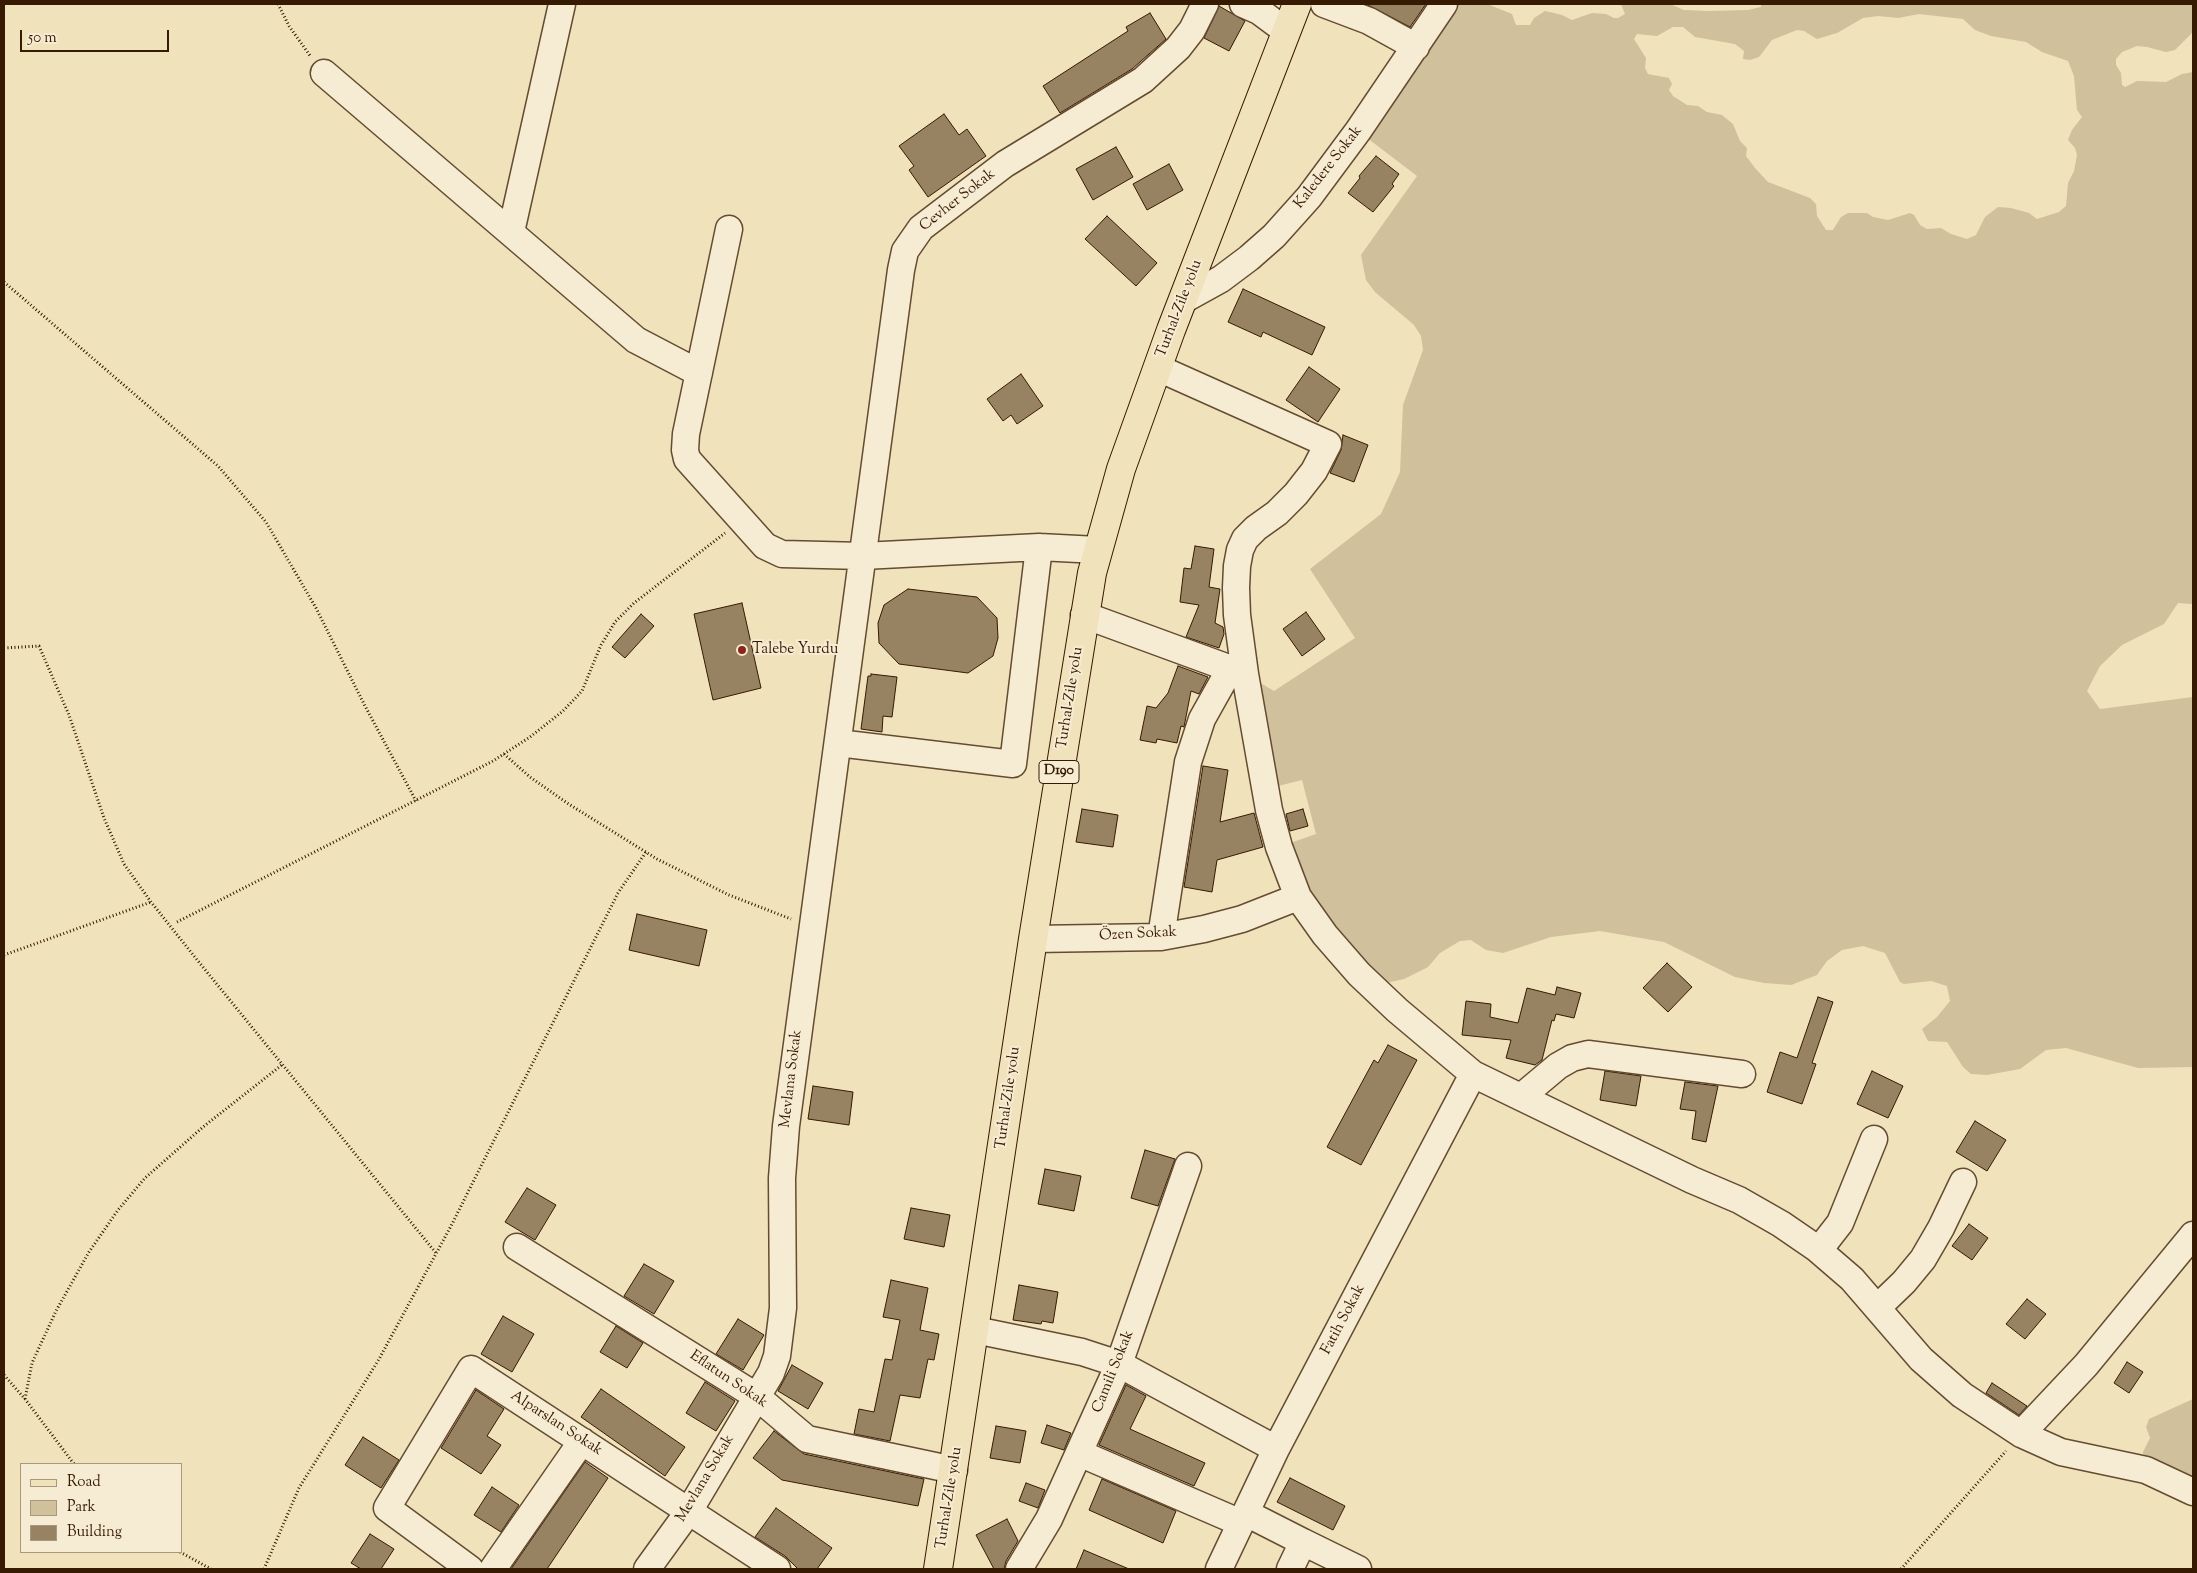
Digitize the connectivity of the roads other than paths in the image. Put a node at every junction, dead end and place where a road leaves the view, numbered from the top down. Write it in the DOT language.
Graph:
graph roads {
  1 [pos="562,4"];
  2 [pos="1205,4"];
  3 [pos="1243,4"];
  4 [pos="1297,4"];
  5 [pos="1324,4"];
  6 [pos="1444,4"];
  7 [pos="1286,32"];
  8 [pos="1416,47"];
  9 [pos="324,73"];
  10 [pos="729,229"];
  11 [pos="511,232"];
  12 [pos="1183,300"];
  13 [pos="1158,368"];
  14 [pos="699,373"];
  15 [pos="1039,547"];
  16 [pos="1098,550"];
  17 [pos="864,556"];
  18 [pos="1084,615"];
  19 [pos="1237,672"];
  20 [pos="838,743"];
  21 [pos="1298,897"];
  22 [pos="1160,937"];
  23 [pos="1033,939"];
  24 [pos="1473,1074"];
  25 [pos="1742,1074"];
  26 [pos="1521,1097"];
  27 [pos="1874,1139"];
  28 [pos="1188,1166"];
  29 [pos="1963,1182"];
  30 [pos="2193,1235"];
  31 [pos="517,1247"];
  32 [pos="1819,1250"];
  33 [pos="1877,1308"];
  34 [pos="975,1330"];
  35 [pos="1119,1364"];
  36 [pos="756,1396"];
  37 [pos="2021,1434"];
  38 [pos="582,1441"];
  39 [pos="1276,1449"];
  40 [pos="1080,1453"];
  41 [pos="954,1470"];
  42 [pos="2193,1492"];
  43 [pos="689,1511"];
  44 [pos="1243,1518"];
  45 [pos="1304,1542"];
  46 [pos="470,1569"];
  47 [pos="493,1569"];
  48 [pos="647,1569"];
  49 [pos="777,1569"];
  50 [pos="938,1569"];
  51 [pos="1020,1569"];
  52 [pos="1219,1569"];
  53 [pos="1290,1569"];
  54 [pos="1358,1569"];
  1 -- 11 [label="street"];
  2 -- 17 [label="street, Cevher Sokak"];
  3 -- 7 [label="street"];
  4 -- 7 [label="main road, Turhal-Zile yolu / D190"];
  5 -- 8 [label="street"];
  6 -- 8 [label="street, Kaledere Sokak"];
  7 -- 12 [label="main road, Turhal-Zile yolu / D190"];
  8 -- 12 [label="street, Kaledere Sokak"];
  9 -- 11 [label="street"];
  10 -- 14 [label="street"];
  11 -- 14 [label="street"];
  12 -- 13 [label="main road, Turhal-Zile yolu / D190"];
  13 -- 16 [label="main road, Turhal-Zile yolu / D190"];
  13 -- 19 [label="street"];
  14 -- 17 [label="street"];
  15 -- 16 [label="street"];
  15 -- 17 [label="street"];
  15 -- 20 [label="street"];
  16 -- 18 [label="main road, Turhal-Zile yolu / D190"];
  17 -- 20 [label="street, Mevlana Sokak"];
  18 -- 19 [label="street"];
  18 -- 23 [label="main road, Turhal-Zile yolu / D190"];
  19 -- 21 [label="street"];
  19 -- 22 [label="street"];
  20 -- 36 [label="street, Mevlana Sokak"];
  21 -- 22 [label="street, Özen Sokak"];
  21 -- 24 [label="street"];
  22 -- 23 [label="street, Özen Sokak"];
  23 -- 34 [label="main road, Turhal-Zile yolu / D190"];
  24 -- 26 [label="street"];
  24 -- 39 [label="street, Fatih Sokak"];
  25 -- 26 [label="street"];
  26 -- 32 [label="street"];
  27 -- 32 [label="street"];
  28 -- 35 [label="street, Camili Sokak"];
  29 -- 33 [label="street"];
  30 -- 37 [label="street"];
  31 -- 36 [label="street, Eflatun Sokak"];
  32 -- 33 [label="street"];
  33 -- 37 [label="street"];
  34 -- 35 [label="street"];
  34 -- 41 [label="main road, Turhal-Zile yolu / D190"];
  35 -- 39 [label="street"];
  35 -- 40 [label="street, Camili Sokak"];
  36 -- 41 [label="street, Eflatun Sokak"];
  36 -- 43 [label="street, Mevlana Sokak"];
  37 -- 42 [label="street"];
  38 -- 43 [label="street, Alparslan Sokak"];
  38 -- 46 [label="street, Alparslan Sokak"];
  38 -- 47 [label="street"];
  39 -- 44 [label="street, Fatih Sokak"];
  40 -- 44 [label="street"];
  40 -- 51 [label="street, Camili Sokak"];
  41 -- 50 [label="main road, Turhal-Zile yolu / D190"];
  43 -- 48 [label="street, Mevlana Sokak"];
  43 -- 49 [label="street, Alparslan Sokak"];
  44 -- 45 [label="street"];
  44 -- 52 [label="street, Fatih Sokak"];
  45 -- 53 [label="street"];
  45 -- 54 [label="street"];
}
